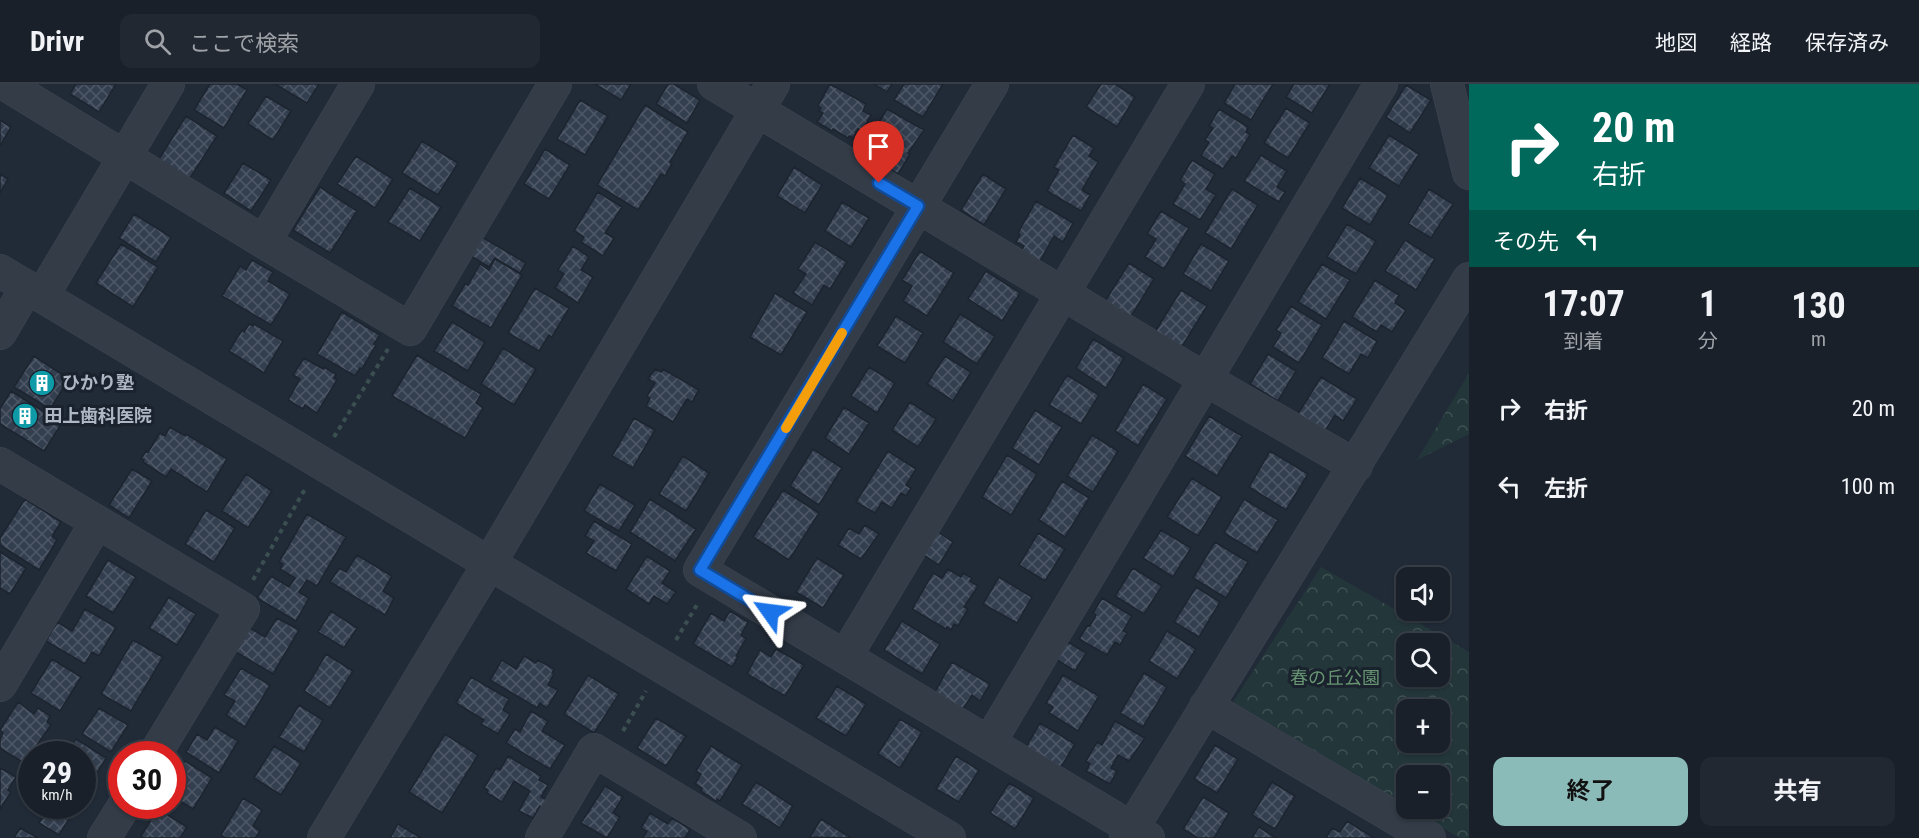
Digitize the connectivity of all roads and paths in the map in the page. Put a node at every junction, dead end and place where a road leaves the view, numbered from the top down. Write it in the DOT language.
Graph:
graph roads {
  1 [pos="5,84"];
  2 [pos="168,84"];
  3 [pos="358,84"];
  4 [pos="555,84"];
  5 [pos="714,84"];
  6 [pos="992,84"];
  7 [pos="1188,84"];
  8 [pos="1381,84"];
  9 [pos="1447,84"];
  10 [pos="765,97"];
  11 [pos="125,158"];
  12 [pos="1469,173"];
  13 [pos="918,206"];
  14 [pos="264,242"];
  15 [pos="1469,279"];
  16 [pos="23,285"];
  17 [pos="1063,293"];
  18 [pos="410,329"];
  19 [pos="0,333"];
  20 [pos="1205,379"];
  21 [pos="333,439"];
  22 [pos="0,464"];
  23 [pos="1356,466"];
  24 [pos="305,489"];
  25 [pos="97,522"];
  26 [pos="489,564"];
  27 [pos="713,578"];
  28 [pos="243,609"];
  29 [pos="674,643"];
  30 [pos="845,657"];
  31 [pos="0,685"];
  32 [pos="646,690"];
  33 [pos="1206,706"];
  34 [pos="163,741"];
  35 [pos="989,743"];
  36 [pos="607,758"];
  37 [pos="116,819"];
  38 [pos="1135,835"];
  39 [pos="104,838"];
  40 [pos="324,838"];
  41 [pos="542,838"];
  42 [pos="738,838"];
  43 [pos="949,838"];
  44 [pos="1429,838"];
  1 -- 11 [label="street"];
  2 -- 11 [label="street"];
  3 -- 14 [label="street"];
  4 -- 18 [label="street"];
  5 -- 10 [label="street"];
  6 -- 13 [label="street"];
  7 -- 17 [label="street"];
  8 -- 20 [label="street"];
  9 -- 12 [label="street"];
  10 -- 13 [label="street"];
  10 -- 26 [label="street"];
  11 -- 14 [label="street"];
  11 -- 16 [label="street"];
  13 -- 17 [label="street"];
  13 -- 27 [label="street"];
  14 -- 18 [label="street"];
  15 -- 23 [label="street"];
  16 -- 19 [label="street"];
  16 -- 26 [label="street"];
  17 -- 20 [label="street"];
  17 -- 30 [label="street"];
  18 -- 21 [label="path"];
  20 -- 23 [label="street"];
  20 -- 35 [label="street"];
  22 -- 25 [label="street"];
  23 -- 33 [label="street"];
  24 -- 28 [label="path"];
  25 -- 28 [label="street"];
  25 -- 31 [label="street"];
  26 -- 40 [label="street"];
  26 -- 43 [label="street"];
  27 -- 29 [label="path"];
  27 -- 30 [label="street"];
  28 -- 34 [label="street"];
  30 -- 35 [label="street"];
  32 -- 36 [label="path"];
  33 -- 38 [label="street"];
  33 -- 44 [label="street"];
  35 -- 38 [label="street"];
  36 -- 41 [label="street"];
  36 -- 42 [label="street"];
  37 -- 39 [label="street"];
}
